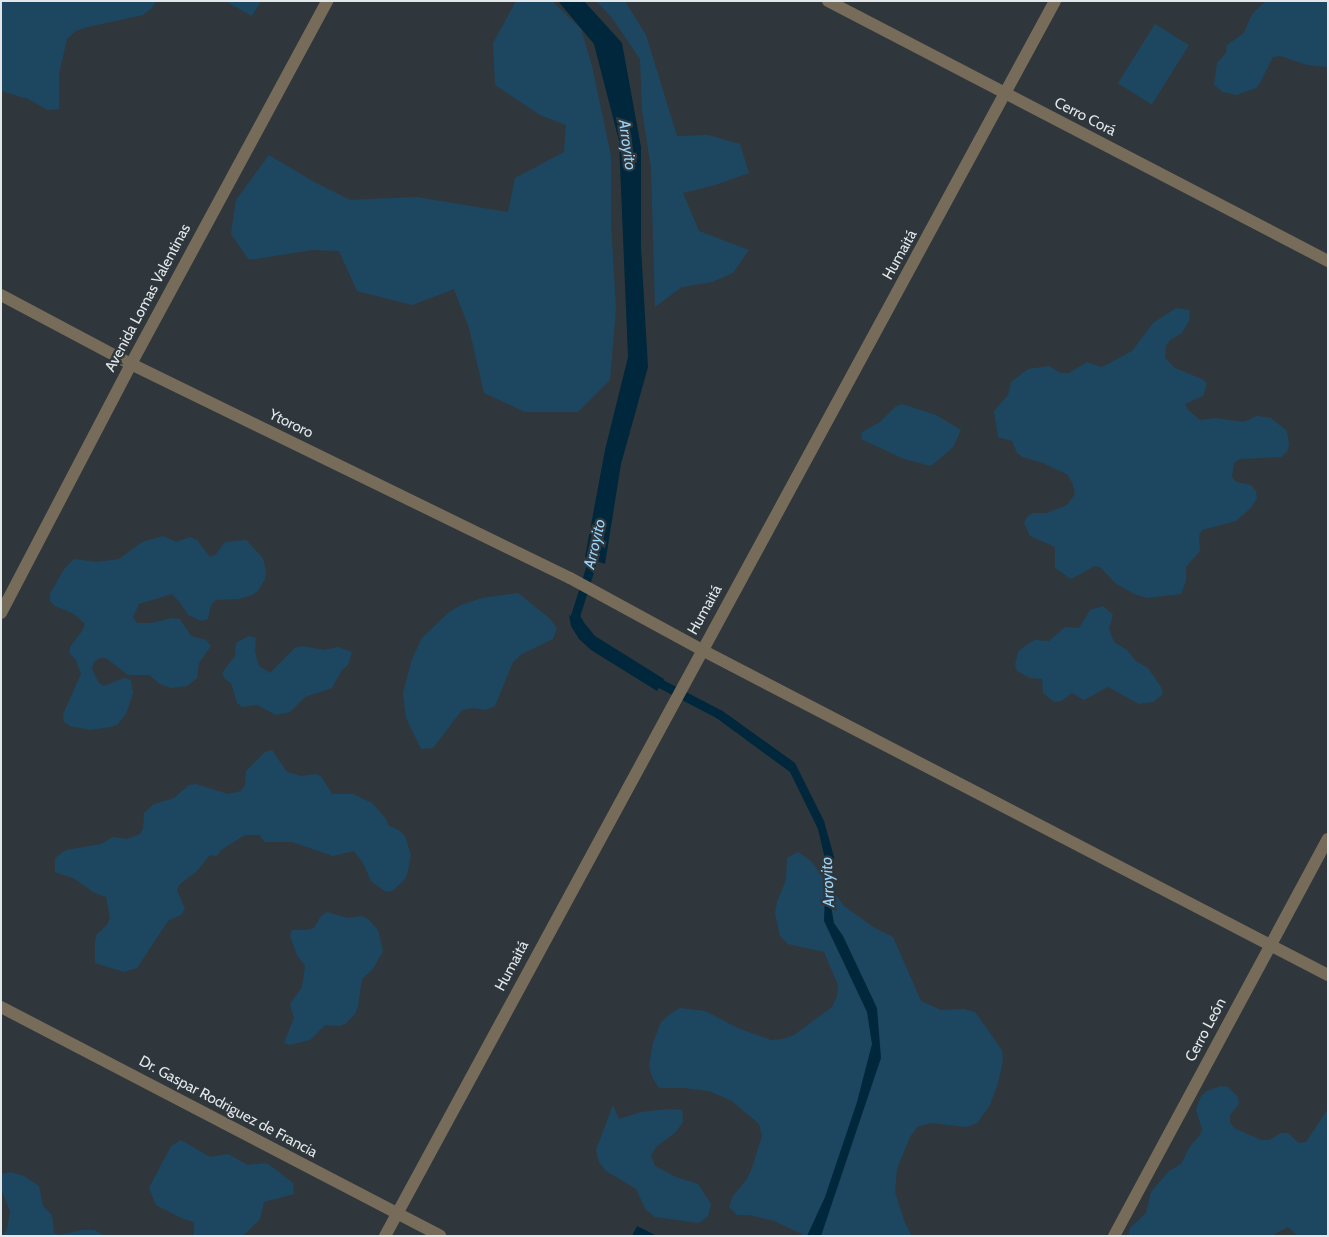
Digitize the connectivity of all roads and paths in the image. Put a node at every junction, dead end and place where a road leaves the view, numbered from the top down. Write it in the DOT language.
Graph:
graph roads {
  1 [pos="327,1"];
  2 [pos="828,1"];
  3 [pos="1056,1"];
  4 [pos="1006,94"];
  5 [pos="1328,262"];
  6 [pos="1,295"];
  7 [pos="131,364"];
  8 [pos="1,613"];
  9 [pos="702,650"];
  10 [pos="1328,839"];
  11 [pos="1271,944"];
  12 [pos="1328,975"];
  13 [pos="1,1006"];
  14 [pos="398,1213"];
  15 [pos="385,1236"];
  16 [pos="440,1236"];
  17 [pos="1114,1236"];
  1 -- 7 [label="street, Avenida Lomas Valentinas"];
  2 -- 4 [label="street, Cerro Corá"];
  3 -- 4 [label="street, Humaitá"];
  4 -- 5 [label="street, Cerro Corá"];
  4 -- 9 [label="street, Humaitá"];
  6 -- 7 [label="street, Ytororo"];
  7 -- 8 [label="street, Avenida Lomas Valentinas"];
  7 -- 9 [label="street, Ytororo"];
  9 -- 11 [label="street, Ytororo"];
  9 -- 14 [label="street, Humaitá"];
  10 -- 11 [label="street, Cerro León"];
  11 -- 12 [label="street, Ytororo"];
  11 -- 17 [label="street, Cerro León"];
  13 -- 14 [label="street, Dr. Gaspar Rodriguez de Francia"];
  14 -- 15 [label="street, Humaitá"];
  14 -- 16 [label="street, Dr. Gaspar Rodriguez de Francia"];
}
